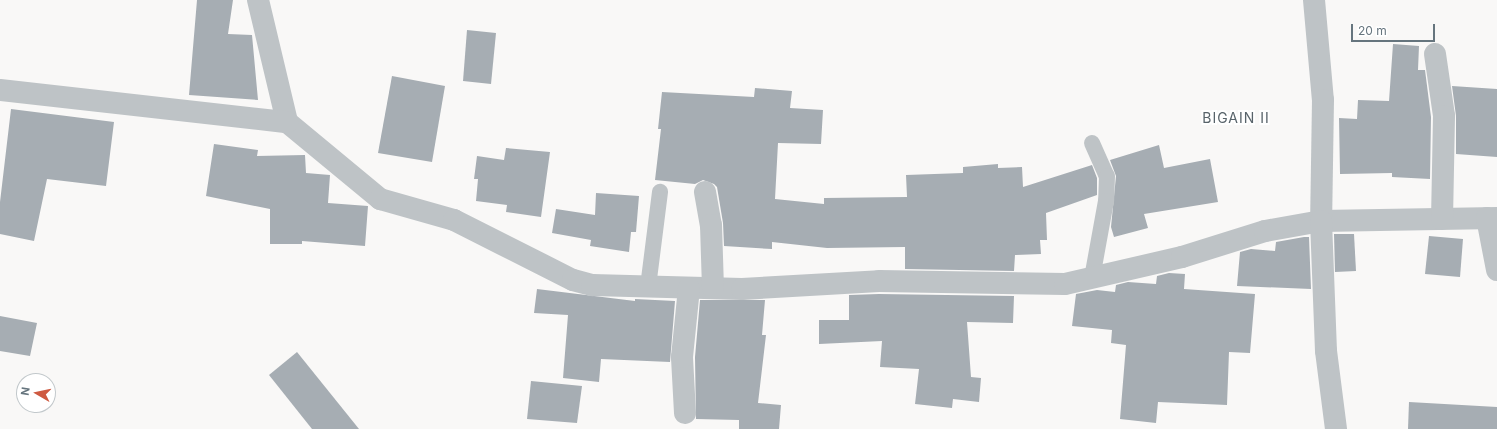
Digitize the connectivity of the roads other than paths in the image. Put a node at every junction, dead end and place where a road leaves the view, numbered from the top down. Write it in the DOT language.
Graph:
graph roads {
  1 [pos="258,0"];
  2 [pos="1314,0"];
  3 [pos="1435,54"];
  4 [pos="1,95"];
  5 [pos="287,122"];
  6 [pos="1092,143"];
  7 [pos="660,192"];
  8 [pos="705,192"];
  9 [pos="1492,218"];
  10 [pos="1442,219"];
  11 [pos="1321,220"];
  12 [pos="1497,270"];
  13 [pos="1092,278"];
  14 [pos="648,287"];
  15 [pos="689,288"];
  16 [pos="713,288"];
  17 [pos="685,413"];
  18 [pos="1336,429"];
  1 -- 5 [label="street"];
  2 -- 11 [label="street"];
  3 -- 10 [label="street"];
  4 -- 5 [label="street"];
  5 -- 14 [label="street"];
  6 -- 13 [label="lane"];
  7 -- 14 [label="lane"];
  8 -- 16 [label="street"];
  9 -- 10 [label="street"];
  9 -- 12 [label="street"];
  10 -- 11 [label="street"];
  11 -- 13 [label="street"];
  11 -- 18 [label="street"];
  13 -- 16 [label="street"];
  14 -- 15 [label="street"];
  15 -- 16 [label="street"];
  15 -- 17 [label="street"];
}
